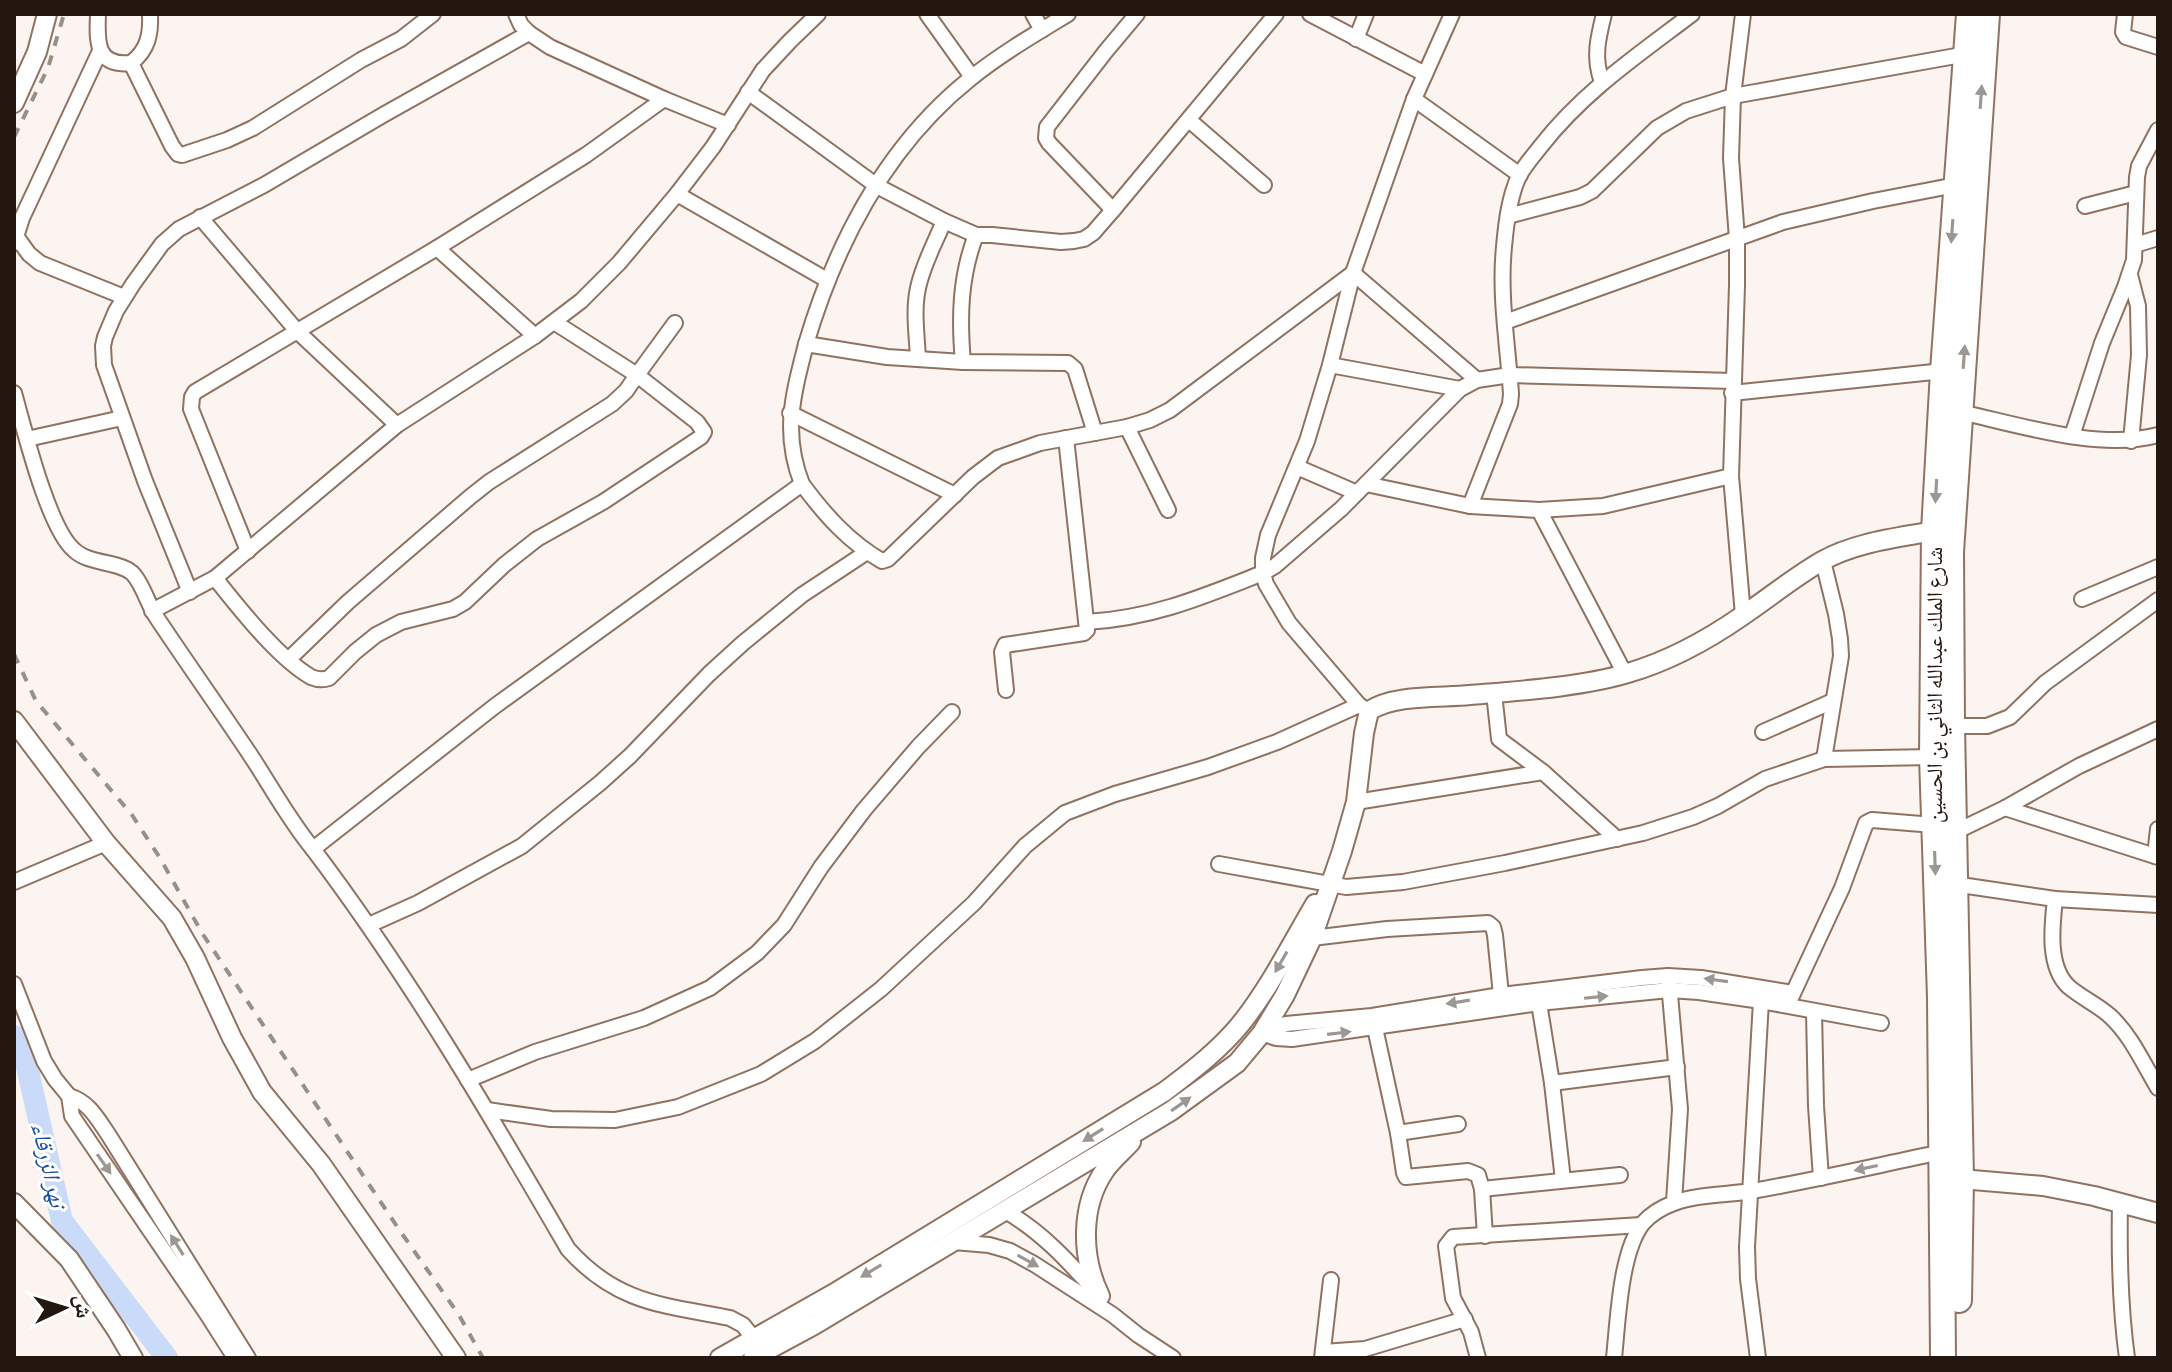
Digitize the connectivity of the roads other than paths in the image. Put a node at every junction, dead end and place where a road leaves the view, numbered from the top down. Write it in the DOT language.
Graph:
graph roads {
  1 [pos="98,14"];
  2 [pos="150,14"];
  3 [pos="433,14"];
  4 [pos="516,14"];
  5 [pos="818,14"];
  6 [pos="927,14"];
  7 [pos="1033,14"];
  8 [pos="1068,14"];
  9 [pos="1137,14"];
  10 [pos="1276,14"];
  11 [pos="1310,14"];
  12 [pos="1366,14"];
  13 [pos="1452,14"];
  14 [pos="1604,14"];
  15 [pos="1692,14"];
  16 [pos="1743,14"];
  17 [pos="1969,14"];
  18 [pos="1987,14"];
  19 [pos="2125,14"];
  20 [pos="47,16"];
  21 [pos="1042,30"];
  22 [pos="529,33"];
  23 [pos="1356,39"];
  24 [pos="2158,47"];
  25 [pos="100,51"];
  26 [pos="1967,54"];
  27 [pos="131,63"];
  28 [pos="1425,74"];
  29 [pos="972,77"];
  30 [pos="1602,82"];
  31 [pos="748,92"];
  32 [pos="1733,96"];
  33 [pos="664,99"];
  34 [pos="1414,99"];
  35 [pos="14,103"];
  36 [pos="1189,120"];
  37 [pos="728,125"];
  38 [pos="2158,130"];
  39 [pos="1969,140"];
  40 [pos="1520,175"];
  41 [pos="1264,185"];
  42 [pos="1956,185"];
  43 [pos="877,186"];
  44 [pos="2136,193"];
  45 [pos="677,194"];
  46 [pos="2085,206"];
  47 [pos="1113,210"];
  48 [pos="1508,216"];
  49 [pos="200,217"];
  50 [pos="944,221"];
  51 [pos="976,235"];
  52 [pos="2158,238"];
  53 [pos="15,239"];
  54 [pos="1737,239"];
  55 [pos="2135,245"];
  56 [pos="437,248"];
  57 [pos="1353,273"];
  58 [pos="2130,275"];
  59 [pos="827,280"];
  60 [pos="124,297"];
  61 [pos="554,322"];
  62 [pos="1505,322"];
  63 [pos="675,323"];
  64 [pos="297,331"];
  65 [pos="535,336"];
  66 [pos="806,344"];
  67 [pos="918,359"];
  68 [pos="963,362"];
  69 [pos="1330,365"];
  70 [pos="1943,371"];
  71 [pos="637,375"];
  72 [pos="1510,375"];
  73 [pos="1477,380"];
  74 [pos="1733,387"];
  75 [pos="1460,389"];
  76 [pos="14,393"];
  77 [pos="1960,412"];
  78 [pos="790,413"];
  79 [pos="122,418"];
  80 [pos="397,425"];
  81 [pos="1127,427"];
  82 [pos="1095,433"];
  83 [pos="2158,435"];
  84 [pos="2072,436"];
  85 [pos="1066,438"];
  86 [pos="27,439"];
  87 [pos="2131,441"];
  88 [pos="1297,467"];
  89 [pos="1731,476"];
  90 [pos="802,484"];
  91 [pos="1362,488"];
  92 [pos="955,495"];
  93 [pos="1470,506"];
  94 [pos="1168,510"];
  95 [pos="1539,510"];
  96 [pos="1934,531"];
  97 [pos="248,551"];
  98 [pos="867,552"];
  99 [pos="1823,561"];
  100 [pos="2158,567"];
  101 [pos="1263,573"];
  102 [pos="215,578"];
  103 [pos="190,592"];
  104 [pos="2082,599"];
  105 [pos="2158,600"];
  106 [pos="152,611"];
  107 [pos="1743,615"];
  108 [pos="1087,622"];
  109 [pos="289,659"];
  110 [pos="1625,674"];
  111 [pos="1006,690"];
  112 [pos="1494,693"];
  113 [pos="1833,701"];
  114 [pos="1364,708"];
  115 [pos="952,712"];
  116 [pos="14,721"];
  117 [pos="1952,726"];
  118 [pos="2158,729"];
  119 [pos="1763,732"];
  120 [pos="1932,757"];
  121 [pos="1824,759"];
  122 [pos="1543,772"];
  123 [pos="1356,802"];
  124 [pos="2005,808"];
  125 [pos="1944,829"];
  126 [pos="2158,829"];
  127 [pos="1617,839"];
  128 [pos="106,843"];
  129 [pos="313,849"];
  130 [pos="2157,856"];
  131 [pos="1219,864"];
  132 [pos="1330,880"];
  133 [pos="14,882"];
  134 [pos="1954,884"];
  135 [pos="2055,899"];
  136 [pos="2158,905"];
  137 [pos="369,925"];
  138 [pos="1304,936"];
  139 [pos="1668,983"];
  140 [pos="14,984"];
  141 [pos="1501,995"];
  142 [pos="1790,999"];
  143 [pos="1761,1001"];
  144 [pos="1539,1003"];
  145 [pos="1814,1012"];
  146 [pos="1243,1022"];
  147 [pos="1881,1023"];
  148 [pos="1375,1028"];
  149 [pos="1262,1033"];
  150 [pos="1677,1067"];
  151 [pos="468,1080"];
  152 [pos="1552,1083"];
  153 [pos="2158,1088"];
  154 [pos="69,1096"];
  155 [pos="487,1110"];
  156 [pos="96,1117"];
  157 [pos="1458,1124"];
  158 [pos="1146,1126"];
  159 [pos="80,1128"];
  160 [pos="1398,1133"];
  161 [pos="1942,1152"];
  162 [pos="1620,1175"];
  163 [pos="1821,1178"];
  164 [pos="1961,1179"];
  165 [pos="1563,1180"];
  166 [pos="1482,1189"];
  167 [pos="1750,1191"];
  168 [pos="988,1200"];
  169 [pos="1674,1202"];
  170 [pos="14,1203"];
  171 [pos="2120,1203"];
  172 [pos="1005,1211"];
  173 [pos="2158,1213"];
  174 [pos="1641,1225"];
  175 [pos="1485,1236"];
  176 [pos="954,1242"];
  177 [pos="1331,1280"];
  178 [pos="1100,1296"];
  179 [pos="1113,1315"];
  180 [pos="1465,1319"];
  181 [pos="757,1350"];
  182 [pos="1322,1355"];
  183 [pos="133,1358"];
  184 [pos="235,1358"];
  185 [pos="248,1358"];
  186 [pos="456,1358"];
  187 [pos="720,1358"];
  188 [pos="1173,1358"];
  189 [pos="1478,1358"];
  190 [pos="1614,1358"];
  191 [pos="1758,1358"];
  192 [pos="1943,1358"];
  193 [pos="1958,1358"];
  194 [pos="2127,1358"];
  1 -- 25 [label="street"];
  2 -- 27 [label="street"];
  3 -- 27 [label="street"];
  4 -- 22 [label="street"];
  5 -- 31 [label="street"];
  6 -- 29 [label="street"];
  7 -- 21 [label="street"];
  8 -- 21 [label="street"];
  9 -- 47 [label="street"];
  10 -- 36 [label="street"];
  11 -- 23 [label="street"];
  12 -- 23 [label="street"];
  13 -- 28 [label="street"];
  14 -- 30 [label="street"];
  15 -- 30 [label="street"];
  16 -- 32 [label="street"];
  17 -- 26 [label="main road, شارع الملك عبدالله الثاني بن الحسين"];
  39 -- 18 [label="main road, شارع الملك عبدالله الثاني بن الحسين, one-way"];
  19 -- 24 [label="street"];
  20 -- 35 [label="street"];
  21 -- 29 [label="street"];
  22 -- 33 [label="street"];
  22 -- 49 [label="street"];
  23 -- 28 [label="street"];
  25 -- 27 [label="street"];
  25 -- 53 [label="street"];
  26 -- 32 [label="street"];
  26 -- 39 [label="main road, شارع الملك عبدالله الثاني بن الحسين"];
  28 -- 34 [label="street"];
  29 -- 43 [label="street"];
  30 -- 40 [label="street"];
  31 -- 37 [label="street"];
  31 -- 43 [label="street"];
  32 -- 48 [label="street"];
  32 -- 54 [label="street"];
  33 -- 37 [label="street"];
  33 -- 56 [label="street"];
  34 -- 40 [label="street"];
  34 -- 57 [label="street"];
  36 -- 41 [label="street"];
  36 -- 47 [label="street"];
  37 -- 45 [label="street"];
  38 -- 44 [label="street"];
  39 -- 42 [label="main road, شارع الملك عبدالله الثاني بن الحسين"];
  77 -- 39 [label="main road, شارع الملك عبدالله الثاني بن الحسين, one-way"];
  40 -- 48 [label="street"];
  42 -- 54 [label="street"];
  42 -- 70 [label="main road, شارع الملك عبدالله الثاني بن الحسين, one-way"];
  43 -- 50 [label="street"];
  43 -- 59 [label="street"];
  44 -- 46 [label="street"];
  44 -- 55 [label="street"];
  45 -- 59 [label="street"];
  45 -- 61 [label="street"];
  47 -- 51 [label="street"];
  48 -- 62 [label="street"];
  49 -- 60 [label="street"];
  49 -- 64 [label="street"];
  50 -- 51 [label="street"];
  50 -- 67 [label="street"];
  51 -- 68 [label="street"];
  52 -- 55 [label="street"];
  53 -- 60 [label="street"];
  54 -- 62 [label="street"];
  54 -- 74 [label="street"];
  55 -- 58 [label="street"];
  56 -- 64 [label="street"];
  56 -- 65 [label="street"];
  57 -- 69 [label="street"];
  57 -- 73 [label="street"];
  57 -- 81 [label="street"];
  58 -- 84 [label="street"];
  58 -- 87 [label="street"];
  59 -- 66 [label="street"];
  60 -- 79 [label="street"];
  61 -- 65 [label="street"];
  61 -- 71 [label="street"];
  62 -- 72 [label="street"];
  63 -- 71 [label="street"];
  64 -- 80 [label="street"];
  64 -- 97 [label="street"];
  65 -- 80 [label="street"];
  66 -- 67 [label="street"];
  66 -- 78 [label="street"];
  67 -- 68 [label="street"];
  68 -- 82 [label="street"];
  69 -- 75 [label="street"];
  69 -- 88 [label="street"];
  70 -- 74 [label="street"];
  70 -- 96 [label="main road, شارع الملك عبدالله الثاني بن الحسين, one-way"];
  71 -- 109 [label="street"];
  71 -- 109 [label="street"];
  72 -- 73 [label="street"];
  72 -- 74 [label="street"];
  72 -- 93 [label="street"];
  73 -- 75 [label="street"];
  74 -- 89 [label="street"];
  75 -- 91 [label="street"];
  76 -- 86 [label="street"];
  77 -- 84 [label="street"];
  77 -- 117 [label="main road, شارع الملك عبدالله الثاني بن الحسين"];
  78 -- 90 [label="street"];
  78 -- 92 [label="street"];
  79 -- 86 [label="street"];
  79 -- 103 [label="street"];
  80 -- 97 [label="street"];
  81 -- 82 [label="street"];
  81 -- 94 [label="street"];
  82 -- 85 [label="street"];
  83 -- 87 [label="street"];
  84 -- 87 [label="street"];
  85 -- 92 [label="street"];
  85 -- 108 [label="street"];
  86 -- 106 [label="street"];
  88 -- 91 [label="street"];
  88 -- 101 [label="street"];
  89 -- 95 [label="street"];
  89 -- 107 [label="street"];
  90 -- 98 [label="street"];
  90 -- 129 [label="street"];
  91 -- 93 [label="street"];
  91 -- 101 [label="street"];
  92 -- 98 [label="street"];
  93 -- 95 [label="street"];
  95 -- 110 [label="street"];
  96 -- 99 [label="street"];
  96 -- 120 [label="main road, شارع الملك عبدالله الثاني بن الحسين"];
  97 -- 102 [label="street"];
  98 -- 137 [label="street"];
  99 -- 107 [label="street"];
  99 -- 113 [label="street"];
  100 -- 104 [label="street"];
  101 -- 108 [label="street"];
  101 -- 114 [label="street"];
  102 -- 103 [label="street"];
  102 -- 109 [label="street"];
  103 -- 106 [label="street"];
  105 -- 117 [label="street"];
  106 -- 129 [label="street"];
  107 -- 110 [label="street"];
  108 -- 111 [label="street"];
  110 -- 112 [label="street"];
  112 -- 114 [label="street"];
  112 -- 122 [label="street"];
  113 -- 119 [label="street"];
  113 -- 121 [label="street"];
  114 -- 123 [label="street"];
  114 -- 155 [label="street"];
  115 -- 151 [label="street"];
  116 -- 128 [label="street"];
  117 -- 125 [label="main road, شارع الملك عبدالله الثاني بن الحسين"];
  118 -- 124 [label="street"];
  120 -- 121 [label="street"];
  120 -- 125 [label="main road, شارع الملك عبدالله الثاني بن الحسين"];
  121 -- 127 [label="street"];
  122 -- 123 [label="street"];
  122 -- 127 [label="street"];
  123 -- 132 [label="street"];
  124 -- 125 [label="street"];
  124 -- 130 [label="street"];
  125 -- 134 [label="main road, شارع الملك عبدالله الثاني بن الحسين"];
  125 -- 142 [label="street"];
  125 -- 161 [label="main road, شارع الملك عبدالله الثاني بن الحسين, one-way"];
  126 -- 130 [label="street"];
  127 -- 132 [label="street"];
  128 -- 133 [label="street"];
  128 -- 186 [label="street"];
  129 -- 137 [label="street"];
  131 -- 132 [label="street"];
  132 -- 138 [label="street"];
  134 -- 135 [label="street"];
  134 -- 164 [label="main road, شارع الملك عبدالله الثاني بن الحسين"];
  135 -- 136 [label="street"];
  135 -- 153 [label="street"];
  137 -- 151 [label="street"];
  138 -- 141 [label="street"];
  138 -- 146 [label="street, one-way"];
  138 -- 149 [label="street"];
  139 -- 141 [label="street"];
  142 -- 139 [label="street, one-way"];
  139 -- 143 [label="street"];
  144 -- 139 [label="street, one-way"];
  139 -- 150 [label="street"];
  140 -- 154 [label="street"];
  141 -- 149 [label="street, one-way"];
  142 -- 143 [label="street"];
  142 -- 145 [label="street"];
  143 -- 167 [label="street"];
  144 -- 148 [label="street"];
  144 -- 152 [label="street"];
  145 -- 147 [label="street"];
  145 -- 163 [label="street"];
  146 -- 149 [label="street"];
  146 -- 168 [label="street, one-way"];
  149 -- 148 [label="street, one-way"];
  148 -- 160 [label="street"];
  158 -- 149 [label="street, one-way"];
  150 -- 152 [label="street"];
  150 -- 169 [label="street"];
  151 -- 155 [label="street"];
  152 -- 165 [label="street"];
  154 -- 156 [label="street"];
  154 -- 159 [label="street"];
  155 -- 181 [label="street"];
  156 -- 159 [label="street"];
  185 -- 156 [label="street, one-way"];
  157 -- 160 [label="street"];
  158 -- 172 [label="street"];
  158 -- 178 [label="street"];
  159 -- 184 [label="street, one-way"];
  160 -- 166 [label="street"];
  161 -- 163 [label="street, one-way"];
  161 -- 192 [label="main road, شارع الملك عبدالله الثاني بن الحسين"];
  162 -- 165 [label="street"];
  163 -- 167 [label="street"];
  164 -- 171 [label="street"];
  164 -- 193 [label="main road, شارع الملك عبدالله الثاني بن الحسين"];
  165 -- 166 [label="street"];
  166 -- 175 [label="street"];
  167 -- 169 [label="street"];
  167 -- 191 [label="street"];
  168 -- 172 [label="street"];
  168 -- 181 [label="street, one-way"];
  169 -- 174 [label="street"];
  170 -- 183 [label="street"];
  171 -- 173 [label="street"];
  171 -- 194 [label="street"];
  172 -- 176 [label="street"];
  172 -- 178 [label="street"];
  174 -- 175 [label="street"];
  174 -- 190 [label="street"];
  175 -- 180 [label="street"];
  176 -- 179 [label="street, one-way"];
  176 -- 181 [label="street"];
  177 -- 182 [label="street"];
  178 -- 179 [label="street"];
  179 -- 188 [label="street"];
  180 -- 182 [label="street"];
  180 -- 189 [label="street"];
  181 -- 187 [label="street"];
}
